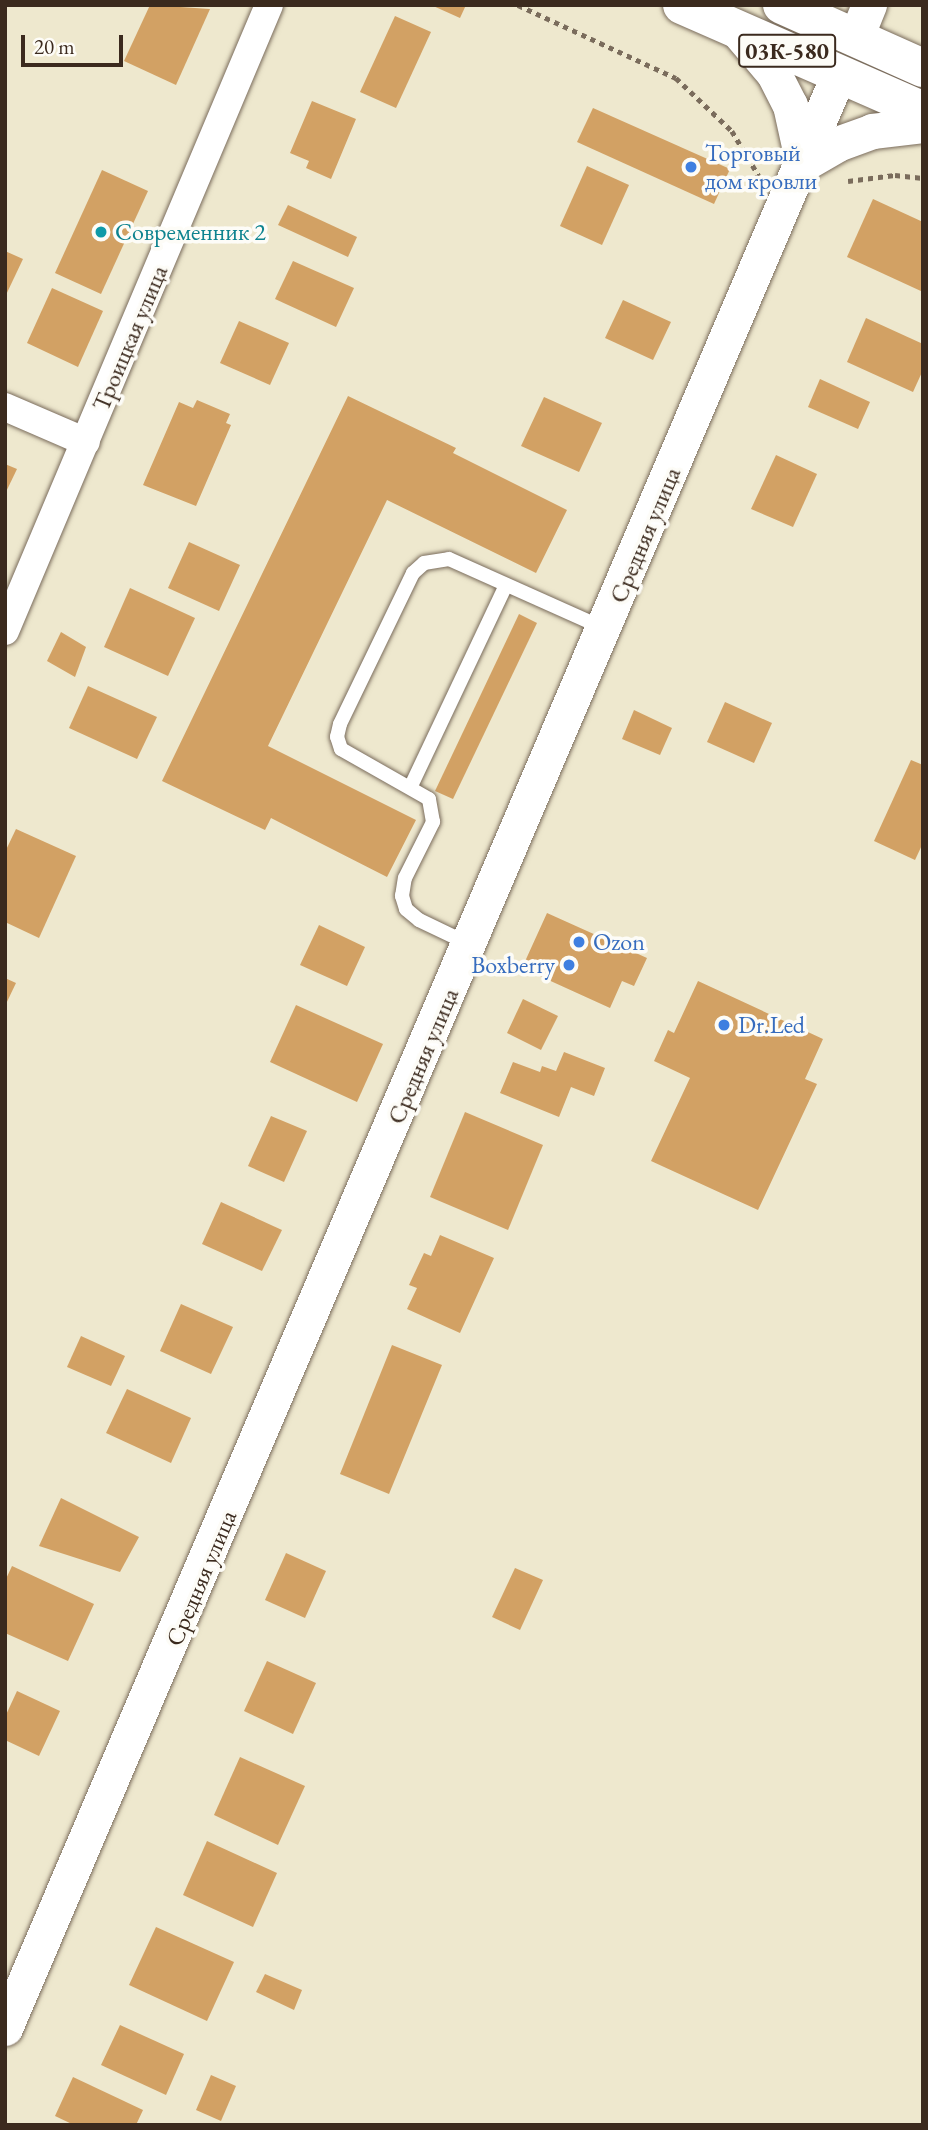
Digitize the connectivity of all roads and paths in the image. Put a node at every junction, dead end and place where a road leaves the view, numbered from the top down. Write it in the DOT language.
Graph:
graph roads {
  1 [pos="270,5"];
  2 [pos="518,5"];
  3 [pos="682,5"];
  4 [pos="782,5"];
  5 [pos="862,21"];
  6 [pos="736,29"];
  7 [pos="923,68"];
  8 [pos="839,74"];
  9 [pos="923,111"];
  10 [pos="923,125"];
  11 [pos="803,164"];
  12 [pos="923,178"];
  13 [pos="770,183"];
  14 [pos="838,185"];
  15 [pos="5,407"];
  16 [pos="86,442"];
  17 [pos="506,584"];
  18 [pos="605,629"];
  19 [pos="5,631"];
  20 [pos="411,786"];
  21 [pos="470,944"];
  22 [pos="5,2028"];
  1 -- 16 [label="street, Троицкая улица"];
  2 -- 13 [label="path"];
  3 -- 6 [label="highway, 03К-580"];
  4 -- 5 [label="highway, 03К-580"];
  5 -- 7 [label="highway, 03К-580"];
  5 -- 8 [label="highway, Средняя улица"];
  6 -- 8 [label="highway, 03К-580"];
  6 -- 11 [label="street"];
  8 -- 9 [label="highway, 03К-580"];
  8 -- 11 [label="street, Средняя улица"];
  10 -- 11 [label="street"];
  11 -- 18 [label="street, Средняя улица"];
  12 -- 14 [label="path"];
  15 -- 16 [label="street"];
  16 -- 19 [label="street, Троицкая улица"];
  17 -- 18 [label="lane"];
  17 -- 20 [label="lane"];
  17 -- 20 [label="lane"];
  18 -- 21 [label="street, Средняя улица"];
  20 -- 21 [label="lane"];
  21 -- 22 [label="street, Средняя улица"];
}
